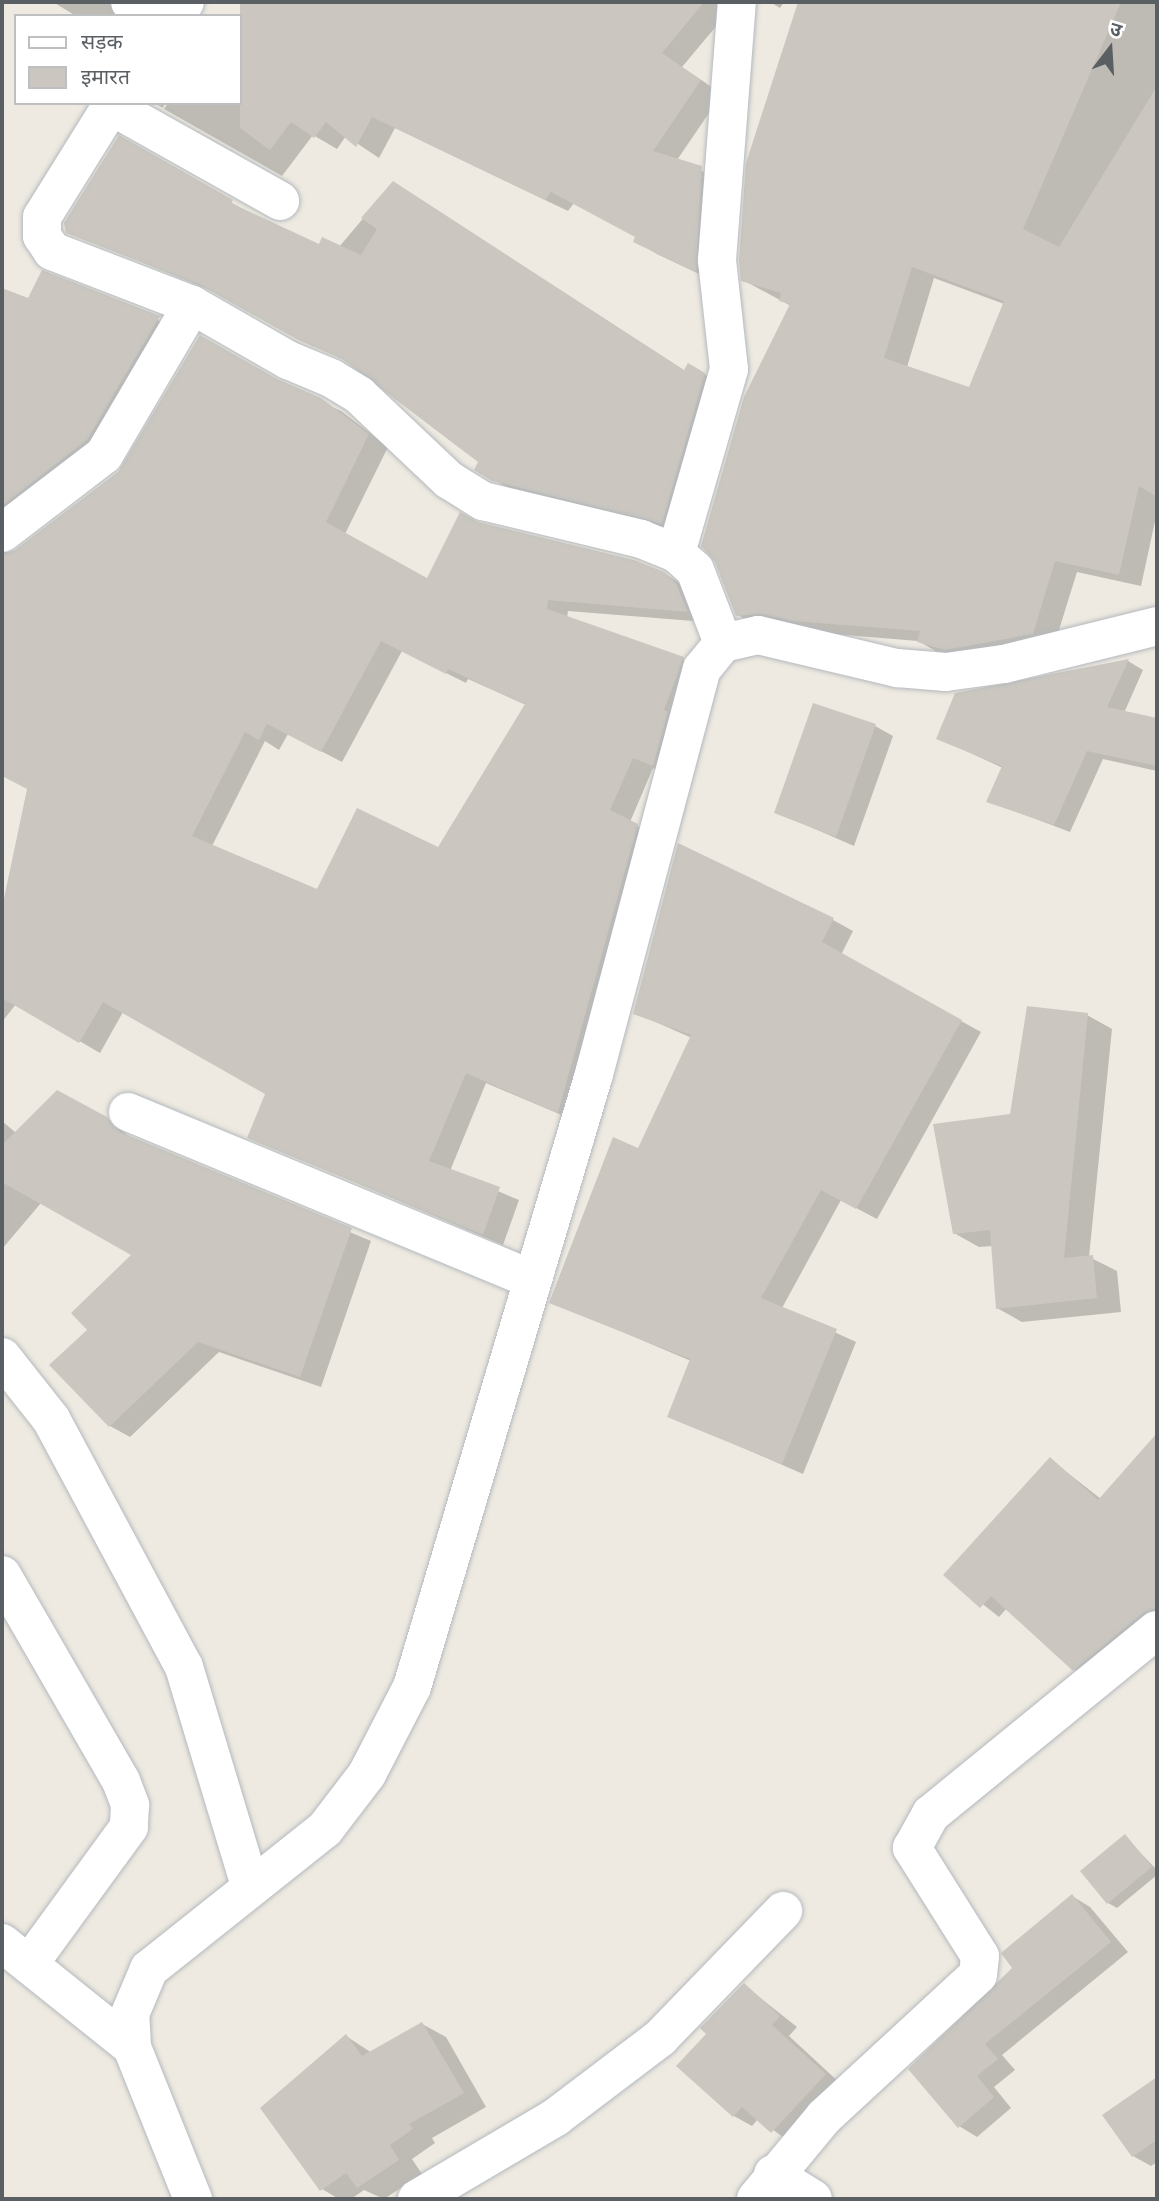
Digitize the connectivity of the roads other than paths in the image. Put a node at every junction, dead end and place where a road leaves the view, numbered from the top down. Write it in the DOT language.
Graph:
graph roads {
  1 [pos="131,2"];
  2 [pos="185,2"];
  3 [pos="737,2"];
  4 [pos="152,14"];
  5 [pos="171,14"];
  6 [pos="112,105"];
  7 [pos="280,201"];
  8 [pos="192,305"];
  9 [pos="2,533"];
  10 [pos="676,553"];
  11 [pos="1157,626"];
  12 [pos="723,643"];
  13 [pos="128,1112"];
  14 [pos="533,1280"];
  15 [pos="2,1357"];
  16 [pos="2,1575"];
  17 [pos="1157,1630"];
  18 [pos="250,1885"];
  19 [pos="783,1911"];
  20 [pos="15,1954"];
  21 [pos="132,2047"];
  22 [pos="765,2187"];
  23 [pos="193,2199"];
  24 [pos="417,2199"];
  25 [pos="813,2199"];
  1 -- 4 [label="street"];
  2 -- 5 [label="street"];
  3 -- 10 [label="street"];
  6 -- 7 [label="street"];
  6 -- 8 [label="street"];
  8 -- 9 [label="street"];
  8 -- 10 [label="street"];
  10 -- 12 [label="street"];
  11 -- 12 [label="street"];
  12 -- 14 [label="street"];
  13 -- 14 [label="street"];
  14 -- 18 [label="street"];
  15 -- 18 [label="street"];
  16 -- 20 [label="street"];
  17 -- 22 [label="street"];
  18 -- 21 [label="street"];
  19 -- 24 [label="street"];
  20 -- 21 [label="street"];
  21 -- 23 [label="street"];
  22 -- 25 [label="street"];
}
